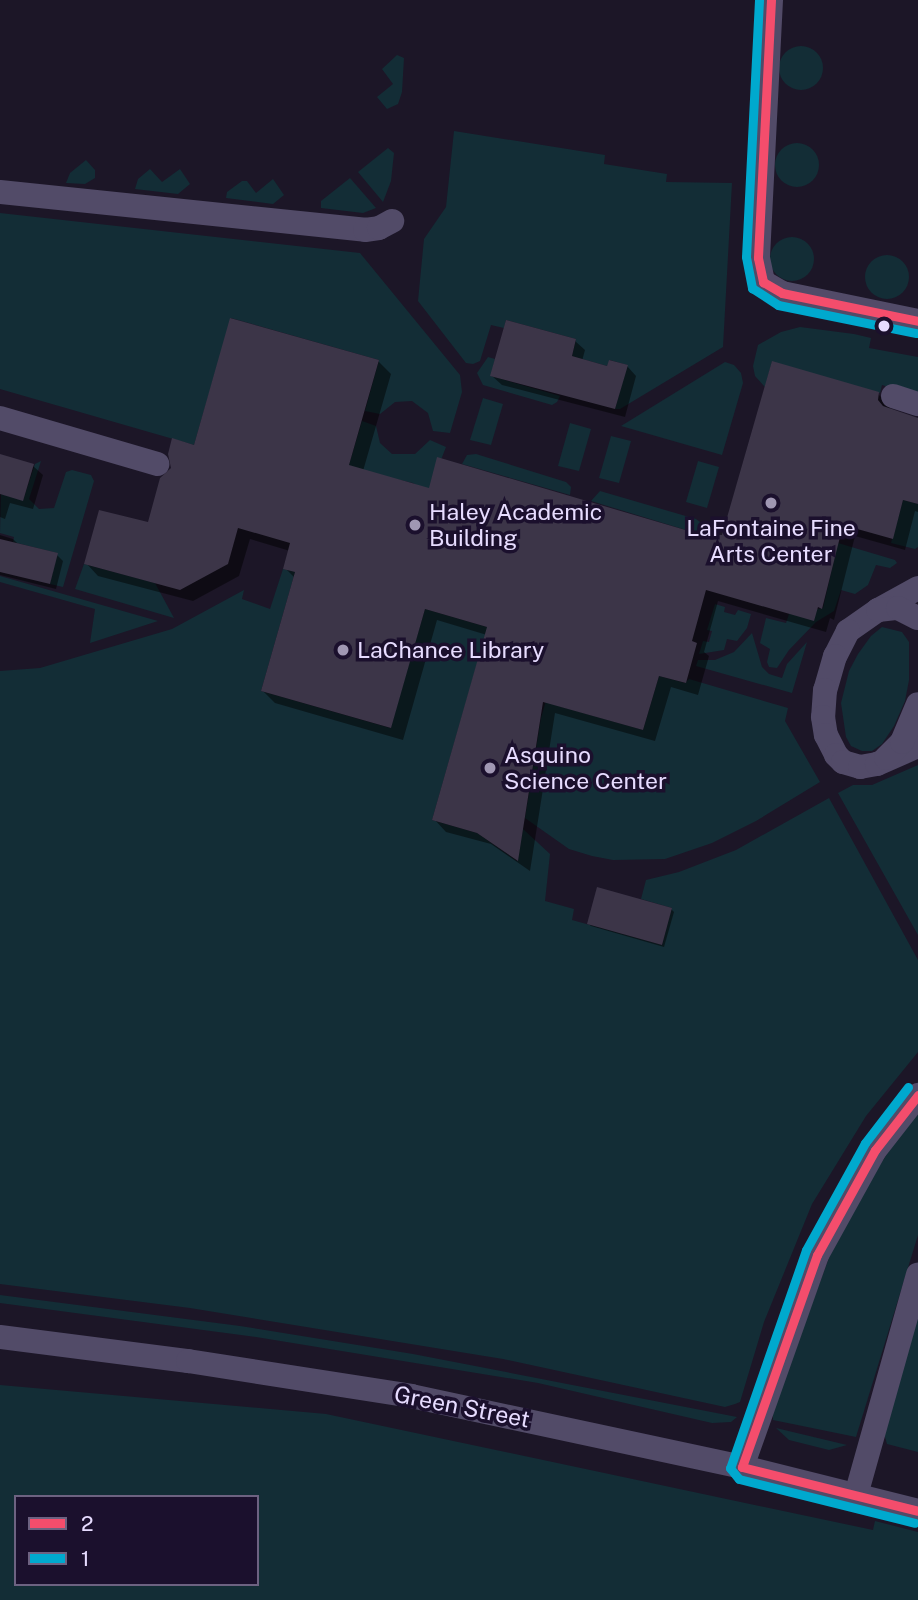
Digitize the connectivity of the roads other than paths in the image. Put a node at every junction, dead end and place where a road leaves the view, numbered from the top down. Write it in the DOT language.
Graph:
graph roads {
  1 [pos="771,0"];
  2 [pos="0,192"];
  3 [pos="391,221"];
  4 [pos="918,321"];
  5 [pos="892,396"];
  6 [pos="918,404"];
  7 [pos="0,418"];
  8 [pos="157,464"];
  9 [pos="918,588"];
  10 [pos="878,610"];
  11 [pos="918,618"];
  12 [pos="918,704"];
  13 [pos="918,746"];
  14 [pos="877,764"];
  15 [pos="918,1095"];
  16 [pos="918,1275"];
  17 [pos="0,1337"];
  18 [pos="742,1467"];
  19 [pos="856,1496"];
  20 [pos="918,1511"];
  1 -- 4 [label="street"];
  2 -- 3 [label="street"];
  5 -- 6 [label="street"];
  7 -- 8 [label="street"];
  9 -- 10 [label="street"];
  10 -- 11 [label="street"];
  10 -- 14 [label="street"];
  12 -- 14 [label="street"];
  13 -- 14 [label="street"];
  15 -- 18 [label="street"];
  16 -- 19 [label="street"];
  17 -- 18 [label="street, Green Street"];
  18 -- 19 [label="street, Green Street"];
  19 -- 20 [label="street, Green Street"];
}
